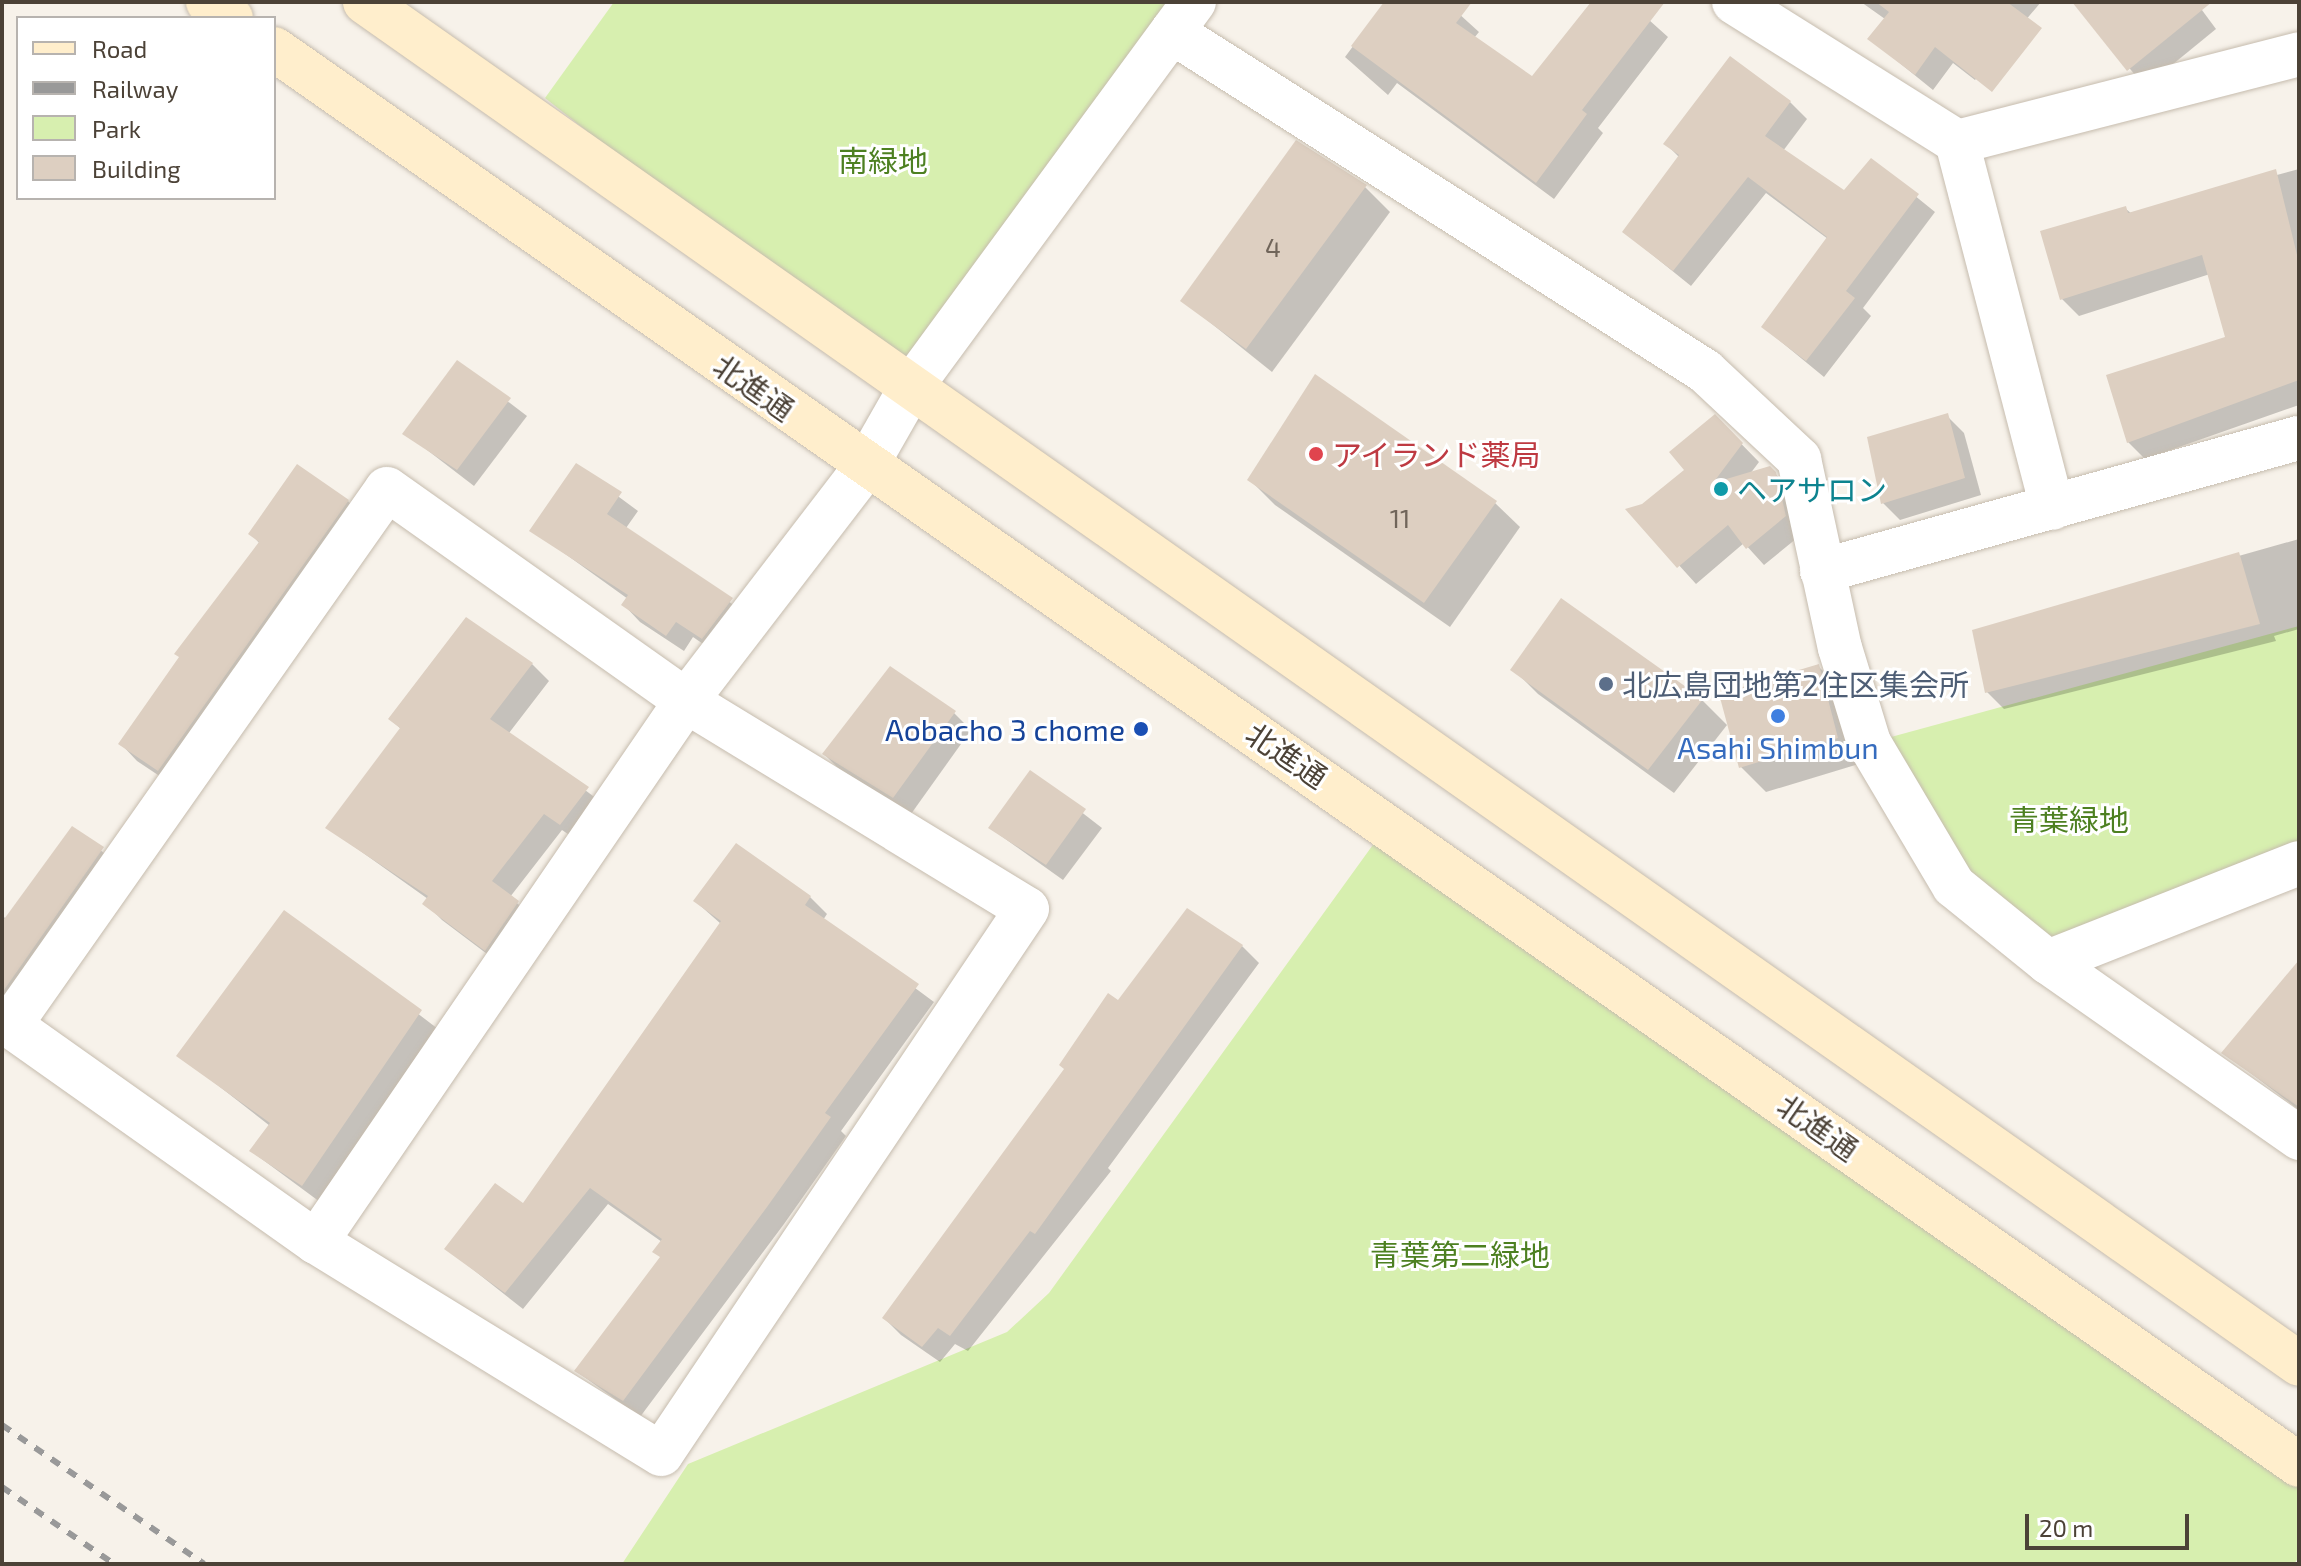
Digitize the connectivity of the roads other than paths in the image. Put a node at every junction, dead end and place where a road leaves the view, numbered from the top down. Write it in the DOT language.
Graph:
graph roads {
  1 [pos="208,2"];
  2 [pos="365,2"];
  3 [pos="1734,2"];
  4 [pos="228,16"];
  5 [pos="1183,17"];
  6 [pos="276,50"];
  7 [pos="2299,54"];
  8 [pos="1957,142"];
  9 [pos="911,387"];
  10 [pos="2299,438"];
  11 [pos="866,466"];
  12 [pos="2052,508"];
  13 [pos="1822,571"];
  14 [pos="686,701"];
  15 [pos="2299,863"];
  16 [pos="2048,962"];
  17 [pos="2299,1138"];
  18 [pos="316,1242"];
  19 [pos="2299,1364"];
  20 [pos="2299,1465"];
  1 -- 4 [label="street"];
  2 -- 9 [label="street"];
  3 -- 8 [label="street"];
  5 -- 9 [label="street"];
  5 -- 13 [label="street"];
  6 -- 11 [label="street, 北進通"];
  7 -- 8 [label="street"];
  8 -- 12 [label="street"];
  9 -- 11 [label="street"];
  9 -- 19 [label="street"];
  10 -- 12 [label="street"];
  11 -- 14 [label="street"];
  11 -- 20 [label="street, 北進通"];
  12 -- 13 [label="street"];
  13 -- 16 [label="street"];
  14 -- 18 [label="street"];
  14 -- 18 [label="street"];
  14 -- 18 [label="street"];
  15 -- 16 [label="street"];
  16 -- 17 [label="street"];
}
